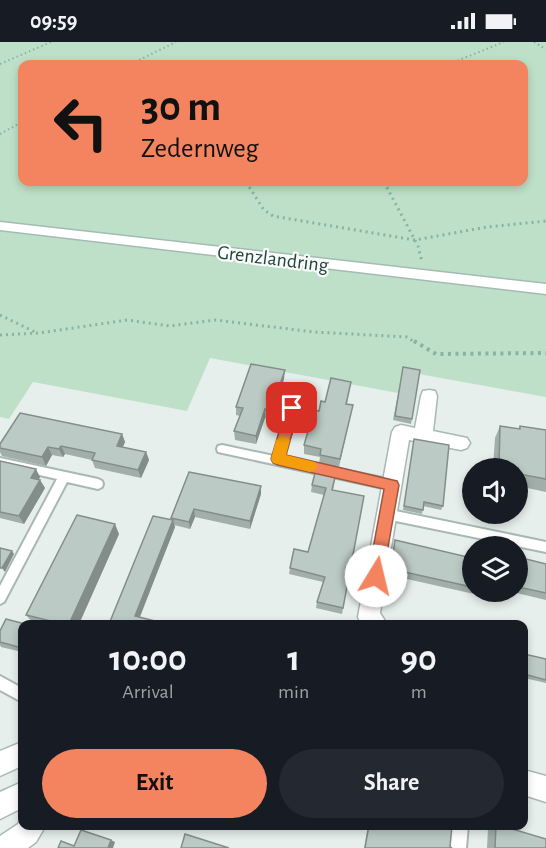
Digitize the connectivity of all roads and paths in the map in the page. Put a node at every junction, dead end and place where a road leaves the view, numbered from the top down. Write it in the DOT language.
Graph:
graph roads {
  1 [pos="51,42"];
  2 [pos="176,42"];
  3 [pos="504,42"];
  4 [pos="534,42"];
  5 [pos="546,49"];
  6 [pos="138,60"];
  7 [pos="459,60"];
  8 [pos="0,64"];
  9 [pos="18,124"];
  10 [pos="0,134"];
  11 [pos="249,186"];
  12 [pos="386,186"];
  13 [pos="546,221"];
  14 [pos="0,226"];
  15 [pos="415,240"];
  16 [pos="423,264"];
  17 [pos="546,289"];
  18 [pos="0,315"];
  19 [pos="39,333"];
  20 [pos="0,335"];
  21 [pos="546,353"];
  22 [pos="429,396"];
  23 [pos="292,408"];
  24 [pos="423,436"];
  25 [pos="461,443"];
  26 [pos="222,449"];
  27 [pos="278,459"];
  28 [pos="0,462"];
  29 [pos="64,477"];
  30 [pos="98,484"];
  31 [pos="392,485"];
  32 [pos="386,514"];
  33 [pos="546,547"];
  34 [pos="4,581"];
  35 [pos="0,598"];
  36 [pos="372,620"];
  37 [pos="0,683"];
  38 [pos="18,693"];
  39 [pos="18,756"];
  40 [pos="0,764"];
  41 [pos="528,784"];
  42 [pos="546,789"];
  43 [pos="18,797"];
  44 [pos="0,806"];
  45 [pos="29,830"];
  46 [pos="460,830"];
  47 [pos="5,848"];
  48 [pos="458,848"];
  1 -- 8 [label="path"];
  2 -- 6 [label="path"];
  3 -- 7 [label="path"];
  4 -- 5 [label="path"];
  9 -- 10 [label="path"];
  11 -- 15 [label="path"];
  12 -- 15 [label="path"];
  13 -- 15 [label="path"];
  14 -- 17 [label="main road, Grenzlandring"];
  15 -- 16 [label="path"];
  18 -- 19 [label="path"];
  19 -- 20 [label="path"];
  19 -- 21 [label="path"];
  22 -- 24 [label="main road"];
  23 -- 27 [label="lane"];
  24 -- 25 [label="main road"];
  24 -- 31 [label="main road"];
  26 -- 27 [label="lane"];
  27 -- 31 [label="lane"];
  28 -- 29 [label="lane"];
  29 -- 30 [label="lane"];
  29 -- 34 [label="lane"];
  31 -- 32 [label="main road"];
  32 -- 33 [label="lane"];
  32 -- 36 [label="main road"];
  34 -- 35 [label="lane"];
  37 -- 38 [label="lane"];
  39 -- 40 [label="main road"];
  41 -- 42 [label="main road"];
  43 -- 44 [label="main road"];
  45 -- 47 [label="main road"];
  46 -- 48 [label="lane"];
}
